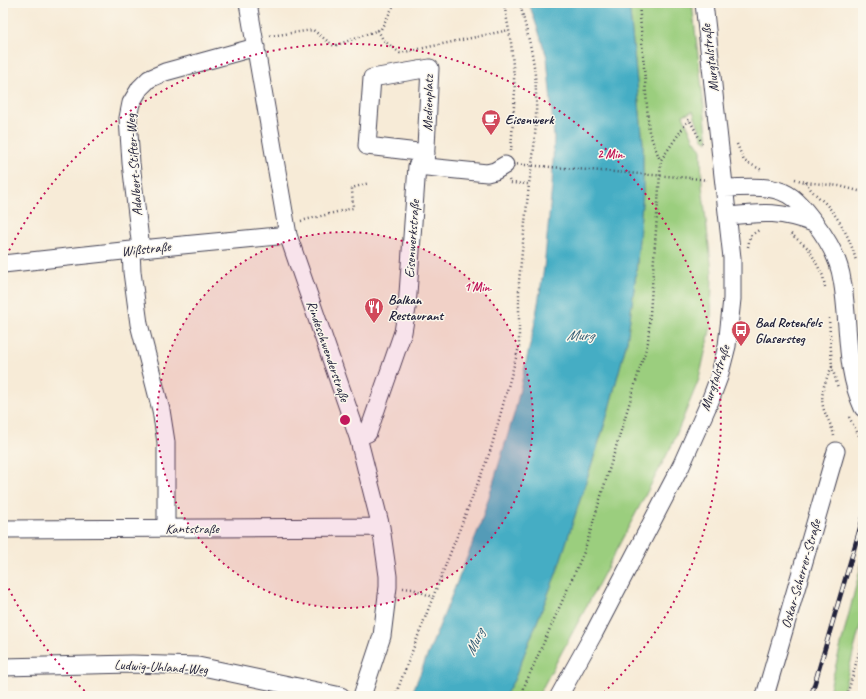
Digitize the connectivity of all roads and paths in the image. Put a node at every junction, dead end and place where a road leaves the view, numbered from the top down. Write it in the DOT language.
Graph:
graph roads {
  1 [pos="248,3"];
  2 [pos="395,3"];
  3 [pos="504,3"];
  4 [pos="520,3"];
  5 [pos="639,3"];
  6 [pos="704,3"];
  7 [pos="378,30"];
  8 [pos="509,30"];
  9 [pos="256,43"];
  10 [pos="722,155"];
  11 [pos="426,160"];
  12 [pos="661,160"];
  13 [pos="509,164"];
  14 [pos="691,178"];
  15 [pos="805,182"];
  16 [pos="369,183"];
  17 [pos="530,184"];
  18 [pos="725,188"];
  19 [pos="863,192"];
  20 [pos="758,213"];
  21 [pos="728,216"];
  22 [pos="816,224"];
  23 [pos="786,229"];
  24 [pos="287,230"];
  25 [pos="766,230"];
  26 [pos="136,250"];
  27 [pos="3,264"];
  28 [pos="826,291"];
  29 [pos="828,312"];
  30 [pos="863,408"];
  31 [pos="358,437"];
  32 [pos="836,452"];
  33 [pos="381,527"];
  34 [pos="166,528"];
  35 [pos="3,529"];
  36 [pos="388,587"];
  37 [pos="433,597"];
  38 [pos="863,638"];
  39 [pos="3,667"];
  40 [pos="341,696"];
  41 [pos="362,696"];
  42 [pos="394,696"];
  43 [pos="520,696"];
  44 [pos="559,696"];
  45 [pos="766,696"];
  46 [pos="847,696"];
  1 -- 9 [label="street, Rindeschwenderstraße"];
  2 -- 7 [label="path"];
  3 -- 8 [label="path"];
  4 -- 17 [label="path"];
  5 -- 12 [label="path"];
  6 -- 10 [label="street, Murgtalstraße"];
  7 -- 8 [label="path"];
  7 -- 9 [label="path"];
  8 -- 13 [label="path"];
  9 -- 24 [label="street, Rindeschwenderstraße"];
  9 -- 26 [label="street, Adalbert-Stifter-Weg"];
  10 -- 12 [label="path"];
  10 -- 18 [label="street, Murgtalstraße"];
  11 -- 11 [label="street, Medienplatz"];
  11 -- 13 [label="street"];
  11 -- 31 [label="street, Eisenwerkstraße"];
  12 -- 43 [label="path"];
  13 -- 14 [label="path, bridge"];
  13 -- 17 [label="path"];
  15 -- 19 [label="path"];
  16 -- 24 [label="path"];
  17 -- 37 [label="path"];
  18 -- 21 [label="street, Murgtalstraße"];
  18 -- 22 [label="street"];
  20 -- 21 [label="street"];
  20 -- 22 [label="street"];
  20 -- 25 [label="path"];
  21 -- 44 [label="street, Murgtalstraße"];
  22 -- 30 [label="street"];
  23 -- 28 [label="path"];
  24 -- 26 [label="street, Wißstraße"];
  24 -- 31 [label="street, Rindeschwenderstraße"];
  26 -- 27 [label="street, Wißstraße"];
  26 -- 34 [label="street, Adalbert-Stifter-Weg"];
  29 -- 32 [label="path"];
  31 -- 33 [label="street, Rindeschwenderstraße"];
  32 -- 45 [label="street, Oskar-Scherrer-Straße"];
  33 -- 34 [label="street, Kantstraße"];
  33 -- 36 [label="street, Rindeschwenderstraße"];
  34 -- 35 [label="street, Kantstraße"];
  36 -- 37 [label="path"];
  36 -- 41 [label="street, Rindeschwenderstraße"];
  37 -- 42 [label="path"];
  38 -- 46 [label="path"];
  39 -- 40 [label="street, Ludwig-Uhland-Weg"];
}
